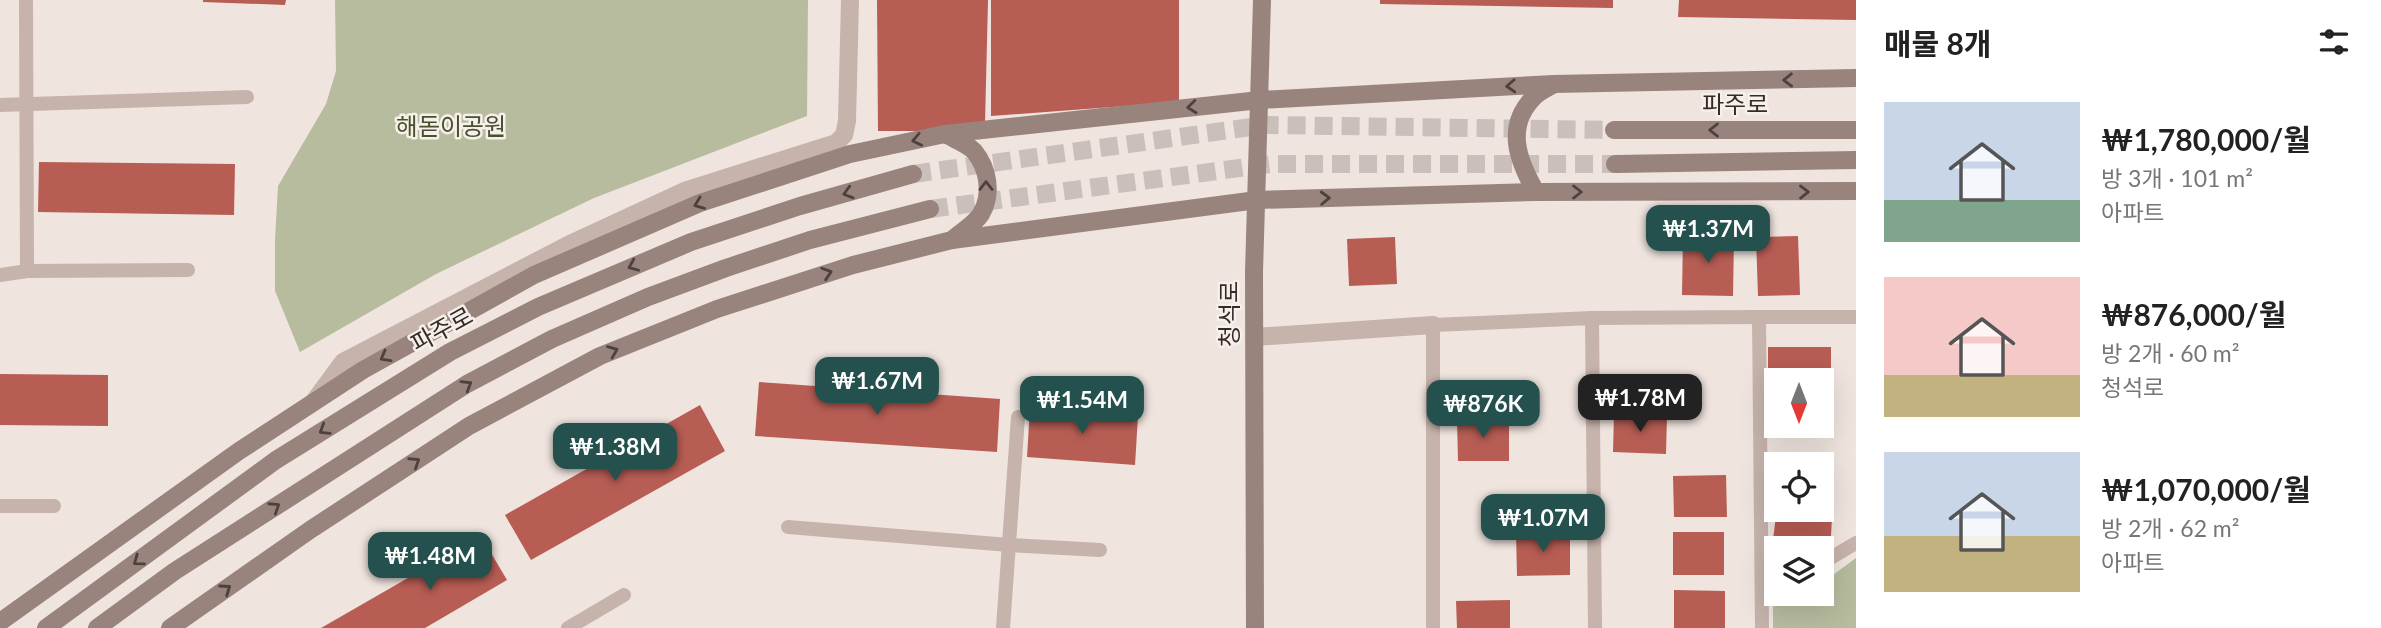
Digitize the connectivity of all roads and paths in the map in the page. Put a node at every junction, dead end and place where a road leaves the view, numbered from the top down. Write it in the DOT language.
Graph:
graph roads {
  1 [pos="26,0"];
  2 [pos="850,0"];
  3 [pos="1262,0"];
  4 [pos="1856,78"];
  5 [pos="1554,84"];
  6 [pos="247,97"];
  7 [pos="1260,100"];
  8 [pos="26,104"];
  9 [pos="0,105"];
  10 [pos="1614,130"];
  11 [pos="1856,130"];
  12 [pos="945,134"];
  13 [pos="1856,160"];
  14 [pos="1615,163"];
  15 [pos="913,174"];
  16 [pos="1856,191"];
  17 [pos="1536,192"];
  18 [pos="1257,200"];
  19 [pos="929,209"];
  20 [pos="952,240"];
  21 [pos="188,270"];
  22 [pos="27,271"];
  23 [pos="0,275"];
  24 [pos="1759,317"];
  25 [pos="1856,317"];
  26 [pos="1591,318"];
  27 [pos="1433,325"];
  28 [pos="1255,337"];
  29 [pos="313,403"];
  30 [pos="1018,417"];
  31 [pos="0,506"];
  32 [pos="54,506"];
  33 [pos="788,527"];
  34 [pos="1768,536"];
  35 [pos="1856,542"];
  36 [pos="1009,545"];
  37 [pos="1100,550"];
  38 [pos="1834,556"];
  39 [pos="624,595"];
  40 [pos="1765,606"];
  41 [pos="0,622"];
  42 [pos="46,628"];
  43 [pos="97,628"];
  44 [pos="170,628"];
  45 [pos="568,628"];
  46 [pos="1003,628"];
  47 [pos="1255,628"];
  48 [pos="1433,628"];
  49 [pos="1595,628"];
  50 [pos="1762,628"];
  1 -- 8 [label="lane"];
  2 -- 29 [label="street"];
  3 -- 7 [label="main road, 청석로"];
  4 -- 5 [label="main road, one-way"];
  5 -- 7 [label="main road, one-way"];
  5 -- 17 [label="main road"];
  6 -- 8 [label="lane"];
  7 -- 12 [label="main road, one-way"];
  7 -- 18 [label="main road, 청석로"];
  8 -- 9 [label="lane"];
  8 -- 22 [label="lane"];
  11 -- 10 [label="main road, 파주로, one-way"];
  20 -- 12 [label="main road, one-way"];
  12 -- 29 [label="main road, one-way"];
  13 -- 14 [label="main road"];
  15 -- 42 [label="main road, 파주로, one-way"];
  17 -- 16 [label="main road, one-way"];
  18 -- 17 [label="main road, one-way"];
  18 -- 20 [label="main road"];
  18 -- 28 [label="main road, 청석로"];
  43 -- 19 [label="main road, one-way"];
  44 -- 20 [label="main road, one-way"];
  21 -- 22 [label="lane"];
  22 -- 23 [label="lane"];
  24 -- 25 [label="lane"];
  24 -- 26 [label="lane"];
  24 -- 34 [label="lane"];
  26 -- 27 [label="lane"];
  26 -- 49 [label="lane"];
  27 -- 28 [label="street"];
  27 -- 48 [label="lane"];
  28 -- 47 [label="main road, 청석로"];
  29 -- 41 [label="main road"];
  30 -- 36 [label="lane"];
  31 -- 32 [label="lane"];
  33 -- 36 [label="lane"];
  35 -- 38 [label="lane"];
  36 -- 37 [label="lane"];
  36 -- 46 [label="lane"];
  39 -- 45 [label="lane"];
  40 -- 50 [label="lane"];
}
